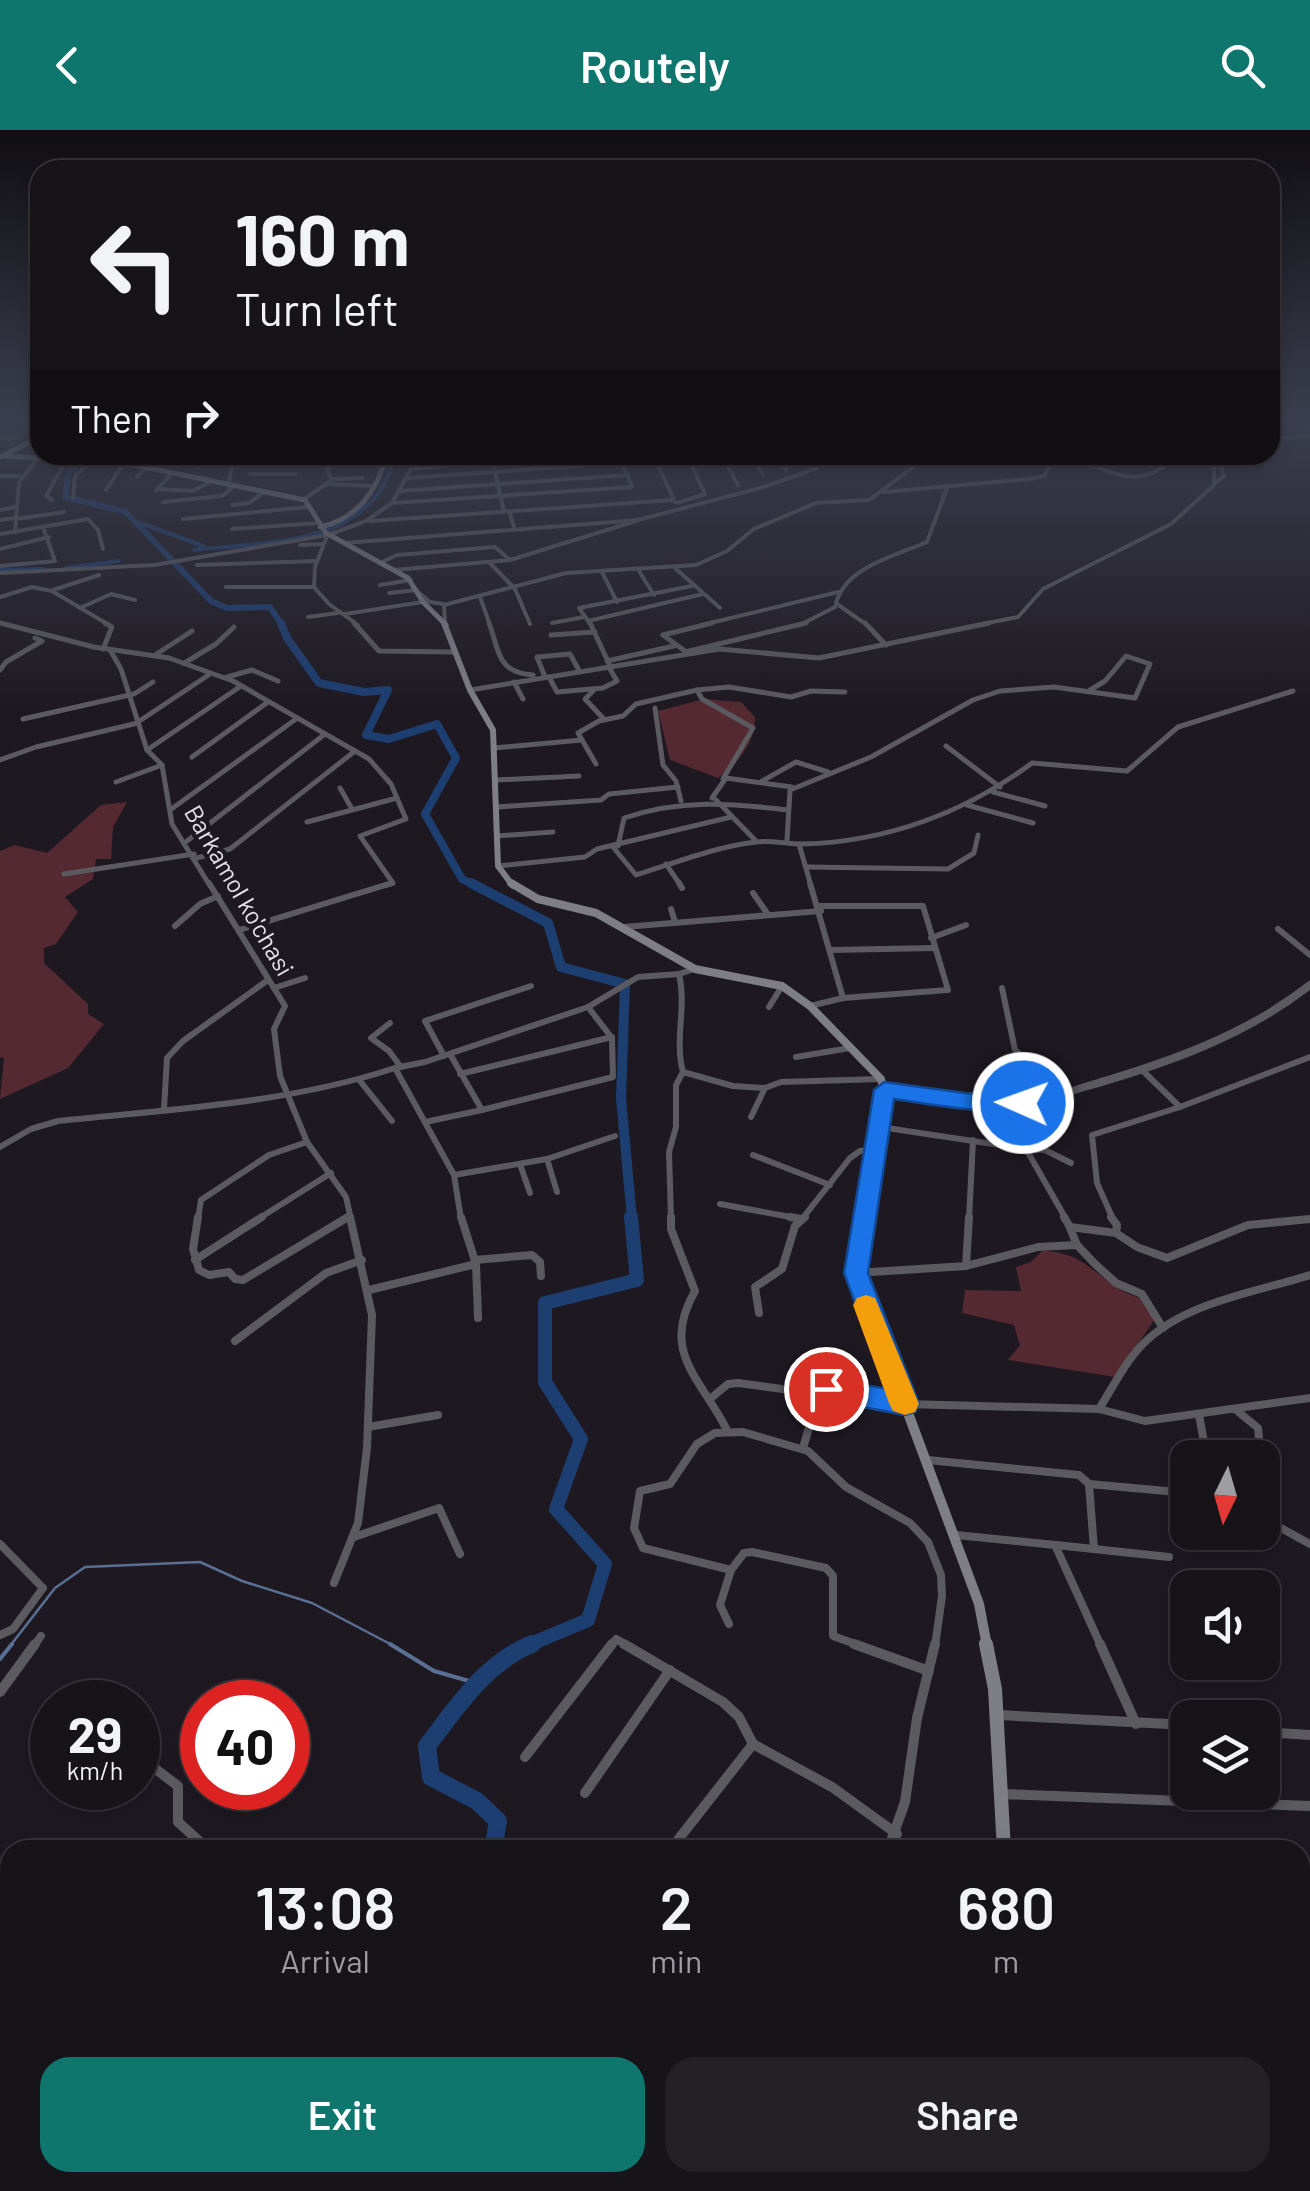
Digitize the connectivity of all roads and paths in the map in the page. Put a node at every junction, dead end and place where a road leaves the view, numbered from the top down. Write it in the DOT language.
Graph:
graph roads {
  1 [pos="22,517"];
  2 [pos="202,517"];
  3 [pos="314,517"];
  4 [pos="344,517"];
  5 [pos="391,517"];
  6 [pos="509,517"];
  7 [pos="645,517"];
  8 [pos="781,517"];
  9 [pos="936,517"];
  10 [pos="1179,517"];
  11 [pos="15,518"];
  12 [pos="376,518"];
  13 [pos="183,519"];
  14 [pos="0,520"];
  15 [pos="638,520"];
  16 [pos="43,527"];
  17 [pos="232,529"];
  18 [pos="515,530"];
  19 [pos="16,532"];
  20 [pos="323,532"];
  21 [pos="0,534"];
  22 [pos="48,536"];
  23 [pos="342,543"];
  24 [pos="300,545"];
  25 [pos="102,548"];
  26 [pos="0,549"];
  27 [pos="510,560"];
  28 [pos="317,562"];
  29 [pos="489,562"];
  30 [pos="380,563"];
  31 [pos="197,565"];
  32 [pos="0,566"];
  33 [pos="676,569"];
  34 [pos="394,570"];
  35 [pos="639,571"];
  36 [pos="602,572"];
  37 [pos="0,574"];
  38 [pos="99,575"];
  39 [pos="411,580"];
  40 [pos="380,584"];
  41 [pos="511,586"];
  42 [pos="692,586"];
  43 [pos="226,587"];
  44 [pos="314,587"];
  45 [pos="52,591"];
  46 [pos="417,591"];
  47 [pos="838,592"];
  48 [pos="390,593"];
  49 [pos="703,594"];
  50 [pos="654,595"];
  51 [pos="0,597"];
  52 [pos="480,597"];
  53 [pos="135,600"];
  54 [pos="423,602"];
  55 [pos="617,602"];
  56 [pos="352,603"];
  57 [pos="444,604"];
  58 [pos="838,604"];
  59 [pos="79,608"];
  60 [pos="720,608"];
  61 [pos="352,613"];
  62 [pos="342,614"];
  63 [pos="308,618"];
  64 [pos="586,619"];
  65 [pos="444,622"];
  66 [pos="552,623"];
  67 [pos="530,624"];
  68 [pos="0,626"];
  69 [pos="234,627"];
  70 [pos="192,631"];
  71 [pos="596,632"];
  72 [pos="551,635"];
  73 [pos="676,646"];
  74 [pos="887,646"];
  75 [pos="107,650"];
  76 [pos="454,652"];
  77 [pos="687,653"];
  78 [pos="154,656"];
  79 [pos="607,661"];
  80 [pos="185,662"];
  81 [pos="610,668"];
  82 [pos="0,670"];
  83 [pos="580,672"];
  84 [pos="212,674"];
  85 [pos="546,676"];
  86 [pos="226,678"];
  87 [pos="153,682"];
  88 [pos="278,682"];
  89 [pos="514,682"];
  90 [pos="242,686"];
  91 [pos="470,690"];
  92 [pos="594,690"];
  93 [pos="697,690"];
  94 [pos="1090,690"];
  95 [pos="1293,691"];
  96 [pos="845,692"];
  97 [pos="128,696"];
  98 [pos="523,699"];
  99 [pos="268,702"];
  100 [pos="656,708"];
  101 [pos="23,719"];
  102 [pos="296,719"];
  103 [pos="605,720"];
  104 [pos="138,722"];
  105 [pos="326,734"];
  106 [pos="582,740"];
  107 [pos="946,746"];
  108 [pos="494,748"];
  109 [pos="147,750"];
  110 [pos="354,751"];
  111 [pos="192,756"];
  112 [pos="0,760"];
  113 [pos="596,764"];
  114 [pos="162,765"];
  115 [pos="829,772"];
  116 [pos="579,776"];
  117 [pos="723,779"];
  118 [pos="496,780"];
  119 [pos="116,782"];
  120 [pos="761,782"];
  121 [pos="1000,787"];
  122 [pos="340,788"];
  123 [pos="678,788"];
  124 [pos="794,788"];
  125 [pos="993,792"];
  126 [pos="397,798"];
  127 [pos="714,799"];
  128 [pos="681,801"];
  129 [pos="964,804"];
  130 [pos="1045,806"];
  131 [pos="496,807"];
  132 [pos="169,810"];
  133 [pos="352,810"];
  134 [pos="788,810"];
  135 [pos="731,816"];
  136 [pos="307,822"];
  137 [pos="1033,823"];
  138 [pos="553,832"];
  139 [pos="978,835"];
  140 [pos="498,836"];
  141 [pos="788,840"];
  142 [pos="187,841"];
  143 [pos="757,842"];
  144 [pos="799,844"];
  145 [pos="616,846"];
  146 [pos="195,856"];
  147 [pos="666,864"];
  148 [pos="498,866"];
  149 [pos="806,867"];
  150 [pos="64,874"];
  151 [pos="682,888"];
  152 [pos="754,892"];
  153 [pos="218,896"];
  154 [pos="820,908"];
  155 [pos="671,909"];
  156 [pos="768,914"];
  157 [pos="675,922"];
  158 [pos="966,925"];
  159 [pos="176,926"];
  160 [pos="624,928"];
  161 [pos="239,930"];
  162 [pos="1278,930"];
  163 [pos="931,938"];
  164 [pos="934,948"];
  165 [pos="831,950"];
  166 [pos="1310,956"];
  167 [pos="695,969"];
  168 [pos="678,974"];
  169 [pos="305,978"];
  170 [pos="268,980"];
  171 [pos="1310,984"];
  172 [pos="531,986"];
  173 [pos="782,986"];
  174 [pos="274,988"];
  175 [pos="1002,988"];
  176 [pos="842,998"];
  177 [pos="588,1006"];
  178 [pos="810,1006"];
  179 [pos="769,1007"];
  180 [pos="390,1023"];
  181 [pos="612,1037"];
  182 [pos="850,1048"];
  183 [pos="447,1055"];
  184 [pos="1310,1056"];
  185 [pos="796,1057"];
  186 [pos="398,1068"];
  187 [pos="1142,1070"];
  188 [pos="683,1072"];
  189 [pos="460,1074"];
  190 [pos="360,1082"];
  191 [pos="883,1085"];
  192 [pos="765,1088"];
  193 [pos="1062,1094"];
  194 [pos="286,1098"];
  195 [pos="1180,1108"];
  196 [pos="164,1109"];
  197 [pos="482,1110"];
  198 [pos="751,1117"];
  199 [pos="392,1121"];
  200 [pos="424,1122"];
  201 [pos="880,1127"];
  202 [pos="615,1136"];
  203 [pos="973,1140"];
  204 [pos="307,1142"];
  205 [pos="0,1146"];
  206 [pos="1026,1149"];
  207 [pos="876,1150"];
  208 [pos="753,1155"];
  209 [pos="547,1159"];
  210 [pos="1071,1162"];
  211 [pos="520,1164"];
  212 [pos="331,1173"];
  213 [pos="454,1174"];
  214 [pos="830,1185"];
  215 [pos="558,1192"];
  216 [pos="530,1193"];
  217 [pos="720,1204"];
  218 [pos="348,1216"];
  219 [pos="802,1219"];
  220 [pos="1310,1219"];
  221 [pos="1070,1227"];
  222 [pos="1116,1233"];
  223 [pos="1077,1245"];
  224 [pos="195,1260"];
  225 [pos="362,1260"];
  226 [pos="476,1262"];
  227 [pos="966,1266"];
  228 [pos="856,1273"];
  229 [pos="1310,1275"];
  230 [pos="541,1276"];
  231 [pos="370,1290"];
  232 [pos="758,1312"];
  233 [pos="478,1318"];
  234 [pos="1163,1328"];
  235 [pos="235,1341"];
  236 [pos="818,1369"];
  237 [pos="822,1392"];
  238 [pos="711,1398"];
  239 [pos="1310,1398"];
  240 [pos="905,1404"];
  241 [pos="1099,1409"];
  242 [pos="1234,1409"];
  243 [pos="438,1414"];
  244 [pos="1199,1415"];
  245 [pos="368,1427"];
  246 [pos="728,1430"];
  247 [pos="1204,1440"];
  248 [pos="1259,1440"];
  249 [pos="803,1448"];
  250 [pos="928,1460"];
  251 [pos="1089,1484"];
  252 [pos="1170,1491"];
  253 [pos="1280,1528"];
  254 [pos="956,1535"];
  255 [pos="354,1537"];
  256 [pos="0,1544"];
  257 [pos="1310,1544"];
  258 [pos="1055,1545"];
  259 [pos="1094,1549"];
  260 [pos="460,1554"];
  261 [pos="1169,1557"];
  262 [pos="731,1570"];
  263 [pos="334,1583"];
  264 [pos="728,1624"];
  265 [pos="0,1635"];
  266 [pos="40,1636"];
  267 [pos="670,1670"];
  268 [pos="929,1671"];
  269 [pos="0,1692"];
  270 [pos="997,1715"];
  271 [pos="1136,1724"];
  272 [pos="1170,1725"];
  273 [pos="1280,1733"];
  274 [pos="1310,1735"];
  275 [pos="754,1744"];
  276 [pos="525,1757"];
  277 [pos="160,1773"];
  278 [pos="585,1793"];
  279 [pos="1001,1794"];
  280 [pos="1310,1806"];
  281 [pos="898,1834"];
  282 [pos="198,1840"];
  283 [pos="676,1840"];
  284 [pos="894,1840"];
  285 [pos="1003,1840"];
  1 -- 11 [label="street"];
  2 -- 13 [label="street"];
  3 -- 20 [label="main road"];
  4 -- 20 [label="main road"];
  5 -- 12 [label="street"];
  6 -- 18 [label="street"];
  7 -- 15 [label="street"];
  8 -- 33 [label="street"];
  9 -- 47 [label="street"];
  10 -- 74 [label="street"];
  11 -- 14 [label="street"];
  11 -- 19 [label="street"];
  12 -- 20 [label="street"];
  15 -- 18 [label="street"];
  15 -- 27 [label="street"];
  16 -- 19 [label="street"];
  16 -- 22 [label="street"];
  16 -- 25 [label="street"];
  17 -- 20 [label="street"];
  18 -- 23 [label="street"];
  19 -- 21 [label="street"];
  20 -- 23 [label="main road"];
  20 -- 24 [label="street"];
  20 -- 28 [label="street"];
  20 -- 37 [label="street"];
  22 -- 26 [label="street"];
  22 -- 32 [label="street"];
  23 -- 30 [label="main road"];
  27 -- 29 [label="street"];
  27 -- 30 [label="street"];
  28 -- 31 [label="street"];
  28 -- 44 [label="street"];
  29 -- 34 [label="street"];
  29 -- 41 [label="street"];
  30 -- 34 [label="main road"];
  33 -- 35 [label="street"];
  33 -- 42 [label="street"];
  34 -- 39 [label="main road"];
  35 -- 36 [label="street"];
  35 -- 50 [label="street"];
  36 -- 41 [label="street"];
  36 -- 55 [label="street"];
  38 -- 45 [label="street"];
  39 -- 40 [label="street"];
  39 -- 46 [label="main road"];
  41 -- 52 [label="street"];
  41 -- 67 [label="street"];
  42 -- 49 [label="street"];
  42 -- 50 [label="street"];
  43 -- 44 [label="street"];
  44 -- 62 [label="street"];
  45 -- 51 [label="street"];
  45 -- 59 [label="street"];
  46 -- 48 [label="street"];
  46 -- 54 [label="main road"];
  46 -- 57 [label="street"];
  47 -- 58 [label="street"];
  47 -- 73 [label="street"];
  49 -- 60 [label="street"];
  49 -- 64 [label="street"];
  50 -- 55 [label="street"];
  52 -- 57 [label="street"];
  52 -- 85 [label="street"];
  53 -- 59 [label="street"];
  54 -- 61 [label="street"];
  54 -- 65 [label="main road"];
  55 -- 64 [label="street"];
  56 -- 61 [label="street"];
  57 -- 65 [label="street"];
  58 -- 74 [label="street"];
  58 -- 77 [label="street"];
  59 -- 75 [label="street"];
  61 -- 62 [label="street"];
  62 -- 63 [label="street"];
  62 -- 76 [label="street"];
  64 -- 66 [label="street"];
  64 -- 71 [label="street"];
  65 -- 76 [label="main road"];
  68 -- 75 [label="street"];
  68 -- 82 [label="street"];
  69 -- 80 [label="street"];
  70 -- 78 [label="street"];
  71 -- 72 [label="street"];
  71 -- 79 [label="street"];
  73 -- 77 [label="street"];
  73 -- 79 [label="street"];
  74 -- 77 [label="street"];
  75 -- 78 [label="street"];
  75 -- 97 [label="street"];
  76 -- 91 [label="main road"];
  77 -- 81 [label="street"];
  78 -- 80 [label="street"];
  79 -- 81 [label="street"];
  80 -- 84 [label="street"];
  81 -- 83 [label="street"];
  81 -- 92 [label="street"];
  83 -- 85 [label="street"];
  83 -- 85 [label="street"];
  84 -- 86 [label="street"];
  84 -- 104 [label="street"];
  85 -- 89 [label="street"];
  85 -- 92 [label="street"];
  86 -- 88 [label="street"];
  86 -- 90 [label="street"];
  87 -- 97 [label="street"];
  89 -- 91 [label="street"];
  89 -- 98 [label="street"];
  90 -- 99 [label="street"];
  90 -- 109 [label="street"];
  91 -- 108 [label="main road"];
  92 -- 103 [label="street"];
  93 -- 96 [label="street"];
  93 -- 103 [label="street"];
  93 -- 117 [label="street"];
  94 -- 94 [label="street"];
  94 -- 115 [label="street"];
  95 -- 121 [label="street"];
  97 -- 101 [label="street"];
  97 -- 104 [label="street"];
  99 -- 102 [label="street"];
  99 -- 111 [label="street"];
  100 -- 123 [label="street"];
  102 -- 105 [label="street"];
  102 -- 132 [label="street"];
  103 -- 106 [label="street"];
  104 -- 109 [label="street"];
  104 -- 112 [label="street"];
  105 -- 110 [label="street"];
  105 -- 142 [label="street"];
  106 -- 108 [label="street"];
  106 -- 113 [label="street"];
  107 -- 121 [label="street"];
  108 -- 118 [label="main road"];
  109 -- 114 [label="street"];
  110 -- 126 [label="street"];
  110 -- 146 [label="street"];
  114 -- 119 [label="street"];
  114 -- 132 [label="street, Barkamol ko'chasi"];
  115 -- 120 [label="street"];
  115 -- 124 [label="street"];
  116 -- 118 [label="street"];
  117 -- 120 [label="street"];
  117 -- 127 [label="street"];
  118 -- 131 [label="main road"];
  120 -- 124 [label="street"];
  121 -- 125 [label="street"];
  122 -- 133 [label="street"];
  123 -- 128 [label="street"];
  123 -- 131 [label="street"];
  124 -- 134 [label="street"];
  125 -- 129 [label="street"];
  125 -- 130 [label="street"];
  126 -- 133 [label="street"];
  126 -- 161 [label="street"];
  127 -- 128 [label="street"];
  127 -- 134 [label="street"];
  127 -- 135 [label="street"];
  128 -- 145 [label="street"];
  129 -- 137 [label="street"];
  129 -- 144 [label="street"];
  131 -- 140 [label="main road"];
  132 -- 142 [label="street, Barkamol ko'chasi"];
  133 -- 136 [label="street"];
  134 -- 141 [label="street"];
  135 -- 143 [label="street"];
  135 -- 145 [label="street"];
  138 -- 140 [label="street"];
  139 -- 149 [label="street"];
  140 -- 148 [label="main road"];
  141 -- 143 [label="street"];
  141 -- 144 [label="street"];
  142 -- 146 [label="street, Barkamol ko'chasi"];
  143 -- 147 [label="street"];
  144 -- 149 [label="street"];
  145 -- 147 [label="street"];
  145 -- 148 [label="street"];
  146 -- 150 [label="street"];
  146 -- 153 [label="street, Barkamol ko'chasi"];
  147 -- 151 [label="street"];
  148 -- 160 [label="main road"];
  149 -- 154 [label="street"];
  152 -- 156 [label="street"];
  153 -- 159 [label="street"];
  153 -- 161 [label="street, Barkamol ko'chasi"];
  154 -- 156 [label="street"];
  154 -- 163 [label="street"];
  154 -- 165 [label="street"];
  155 -- 157 [label="street"];
  156 -- 157 [label="street"];
  157 -- 160 [label="street"];
  158 -- 163 [label="street"];
  160 -- 167 [label="main road"];
  161 -- 170 [label="street, Barkamol ko'chasi"];
  162 -- 166 [label="street"];
  163 -- 164 [label="street"];
  164 -- 165 [label="street"];
  164 -- 176 [label="street"];
  165 -- 176 [label="street"];
  167 -- 168 [label="street"];
  167 -- 173 [label="main road"];
  168 -- 177 [label="street"];
  168 -- 188 [label="street"];
  169 -- 174 [label="street"];
  170 -- 174 [label="street, Barkamol ko'chasi"];
  170 -- 196 [label="street"];
  171 -- 187 [label="street"];
  172 -- 183 [label="street"];
  173 -- 178 [label="main road"];
  173 -- 179 [label="street"];
  174 -- 194 [label="street, Barkamol ko'chasi"];
  175 -- 193 [label="street"];
  176 -- 178 [label="street"];
  177 -- 181 [label="street"];
  177 -- 183 [label="street"];
  178 -- 182 [label="main road"];
  180 -- 186 [label="street"];
  181 -- 189 [label="street"];
  181 -- 197 [label="street"];
  182 -- 185 [label="street"];
  182 -- 191 [label="main road"];
  183 -- 186 [label="street"];
  183 -- 189 [label="street"];
  184 -- 195 [label="street"];
  186 -- 190 [label="street"];
  186 -- 200 [label="street"];
  187 -- 193 [label="street"];
  187 -- 195 [label="street"];
  188 -- 192 [label="street"];
  188 -- 238 [label="street"];
  189 -- 197 [label="street"];
  190 -- 194 [label="street"];
  190 -- 199 [label="street"];
  191 -- 192 [label="street"];
  191 -- 193 [label="street"];
  191 -- 201 [label="main road"];
  192 -- 198 [label="street"];
  194 -- 196 [label="street"];
  194 -- 204 [label="street"];
  195 -- 222 [label="street"];
  196 -- 205 [label="street"];
  197 -- 200 [label="street"];
  200 -- 213 [label="street"];
  201 -- 203 [label="street"];
  201 -- 207 [label="main road"];
  202 -- 209 [label="street"];
  203 -- 206 [label="street"];
  203 -- 227 [label="street"];
  204 -- 212 [label="street"];
  204 -- 224 [label="street"];
  206 -- 210 [label="street"];
  206 -- 221 [label="street"];
  207 -- 214 [label="street"];
  207 -- 228 [label="main road"];
  208 -- 214 [label="street"];
  209 -- 211 [label="street"];
  209 -- 215 [label="street"];
  211 -- 213 [label="street"];
  211 -- 216 [label="street"];
  212 -- 218 [label="street"];
  212 -- 224 [label="street"];
  213 -- 226 [label="street"];
  214 -- 219 [label="street"];
  217 -- 219 [label="street"];
  218 -- 224 [label="street"];
  218 -- 225 [label="street"];
  219 -- 232 [label="street"];
  220 -- 222 [label="street"];
  221 -- 222 [label="street"];
  221 -- 223 [label="street"];
  223 -- 227 [label="street"];
  223 -- 234 [label="street"];
  225 -- 231 [label="street"];
  225 -- 235 [label="street"];
  226 -- 230 [label="street"];
  226 -- 231 [label="street"];
  226 -- 233 [label="street"];
  227 -- 228 [label="street"];
  228 -- 240 [label="main road"];
  229 -- 234 [label="street"];
  231 -- 245 [label="street"];
  234 -- 241 [label="street"];
  236 -- 237 [label="street"];
  237 -- 238 [label="street"];
  237 -- 240 [label="street"];
  237 -- 249 [label="street"];
  238 -- 246 [label="street"];
  239 -- 242 [label="street"];
  240 -- 241 [label="street"];
  240 -- 250 [label="main road"];
  241 -- 244 [label="street"];
  242 -- 244 [label="street"];
  242 -- 248 [label="street"];
  243 -- 245 [label="street"];
  244 -- 247 [label="street"];
  245 -- 255 [label="street"];
  246 -- 249 [label="street"];
  246 -- 262 [label="street"];
  249 -- 268 [label="street"];
  250 -- 251 [label="street"];
  250 -- 254 [label="main road"];
  251 -- 252 [label="street"];
  251 -- 259 [label="street"];
  253 -- 257 [label="street"];
  254 -- 258 [label="street"];
  254 -- 270 [label="main road"];
  255 -- 260 [label="street"];
  255 -- 263 [label="street"];
  256 -- 265 [label="street"];
  258 -- 259 [label="street"];
  258 -- 271 [label="street"];
  259 -- 261 [label="street"];
  262 -- 264 [label="street"];
  262 -- 268 [label="street"];
  266 -- 269 [label="street"];
  267 -- 275 [label="street"];
  267 -- 276 [label="street"];
  267 -- 278 [label="street"];
  268 -- 281 [label="street"];
  270 -- 271 [label="street"];
  270 -- 279 [label="main road"];
  271 -- 272 [label="street"];
  273 -- 274 [label="street"];
  275 -- 281 [label="street"];
  275 -- 283 [label="street"];
  277 -- 282 [label="street"];
  279 -- 280 [label="street"];
  279 -- 285 [label="main road"];
  281 -- 284 [label="street"];
}
